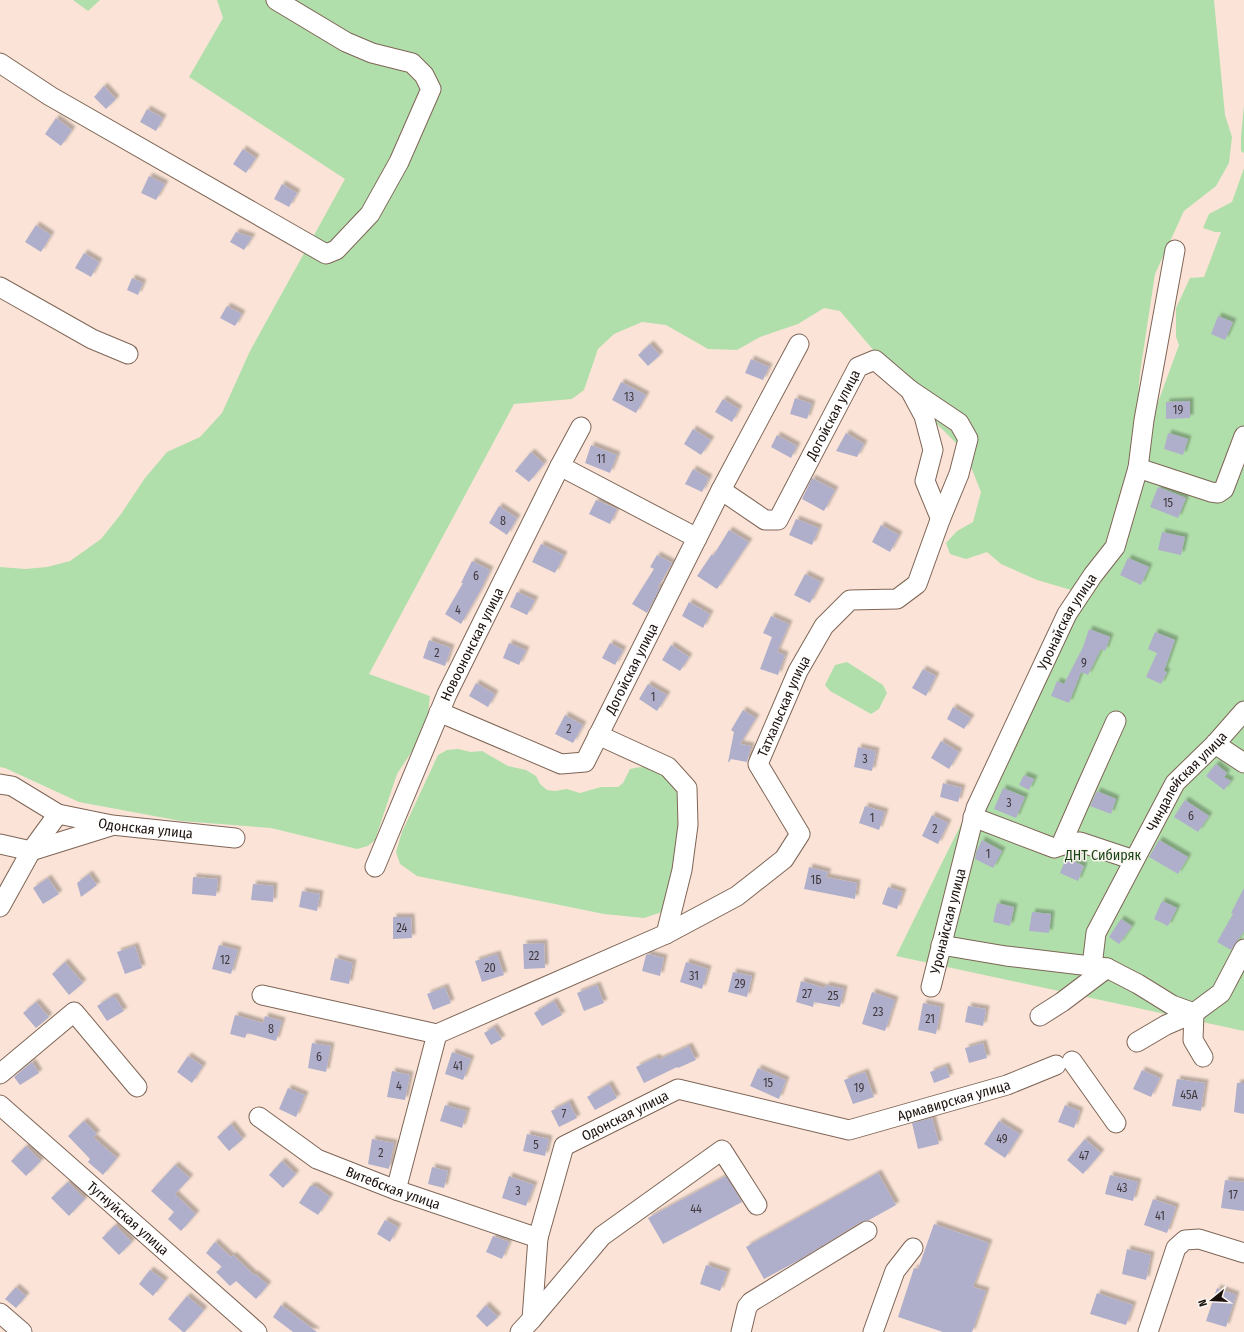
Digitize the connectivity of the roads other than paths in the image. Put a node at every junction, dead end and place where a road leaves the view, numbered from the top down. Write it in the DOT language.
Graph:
graph roads {
  1 [pos="276,0"];
  2 [pos="0,63"];
  3 [pos="1175,250"];
  4 [pos="0,287"];
  5 [pos="799,344"];
  6 [pos="128,354"];
  7 [pos="910,390"];
  8 [pos="581,427"];
  9 [pos="1244,436"];
  10 [pos="560,466"];
  11 [pos="1138,468"];
  12 [pos="721,490"];
  13 [pos="940,520"];
  14 [pos="697,538"];
  15 [pos="1244,711"];
  16 [pos="439,712"];
  17 [pos="1116,721"];
  18 [pos="598,735"];
  19 [pos="1215,744"];
  20 [pos="1244,763"];
  21 [pos="0,784"];
  22 [pos="58,814"];
  23 [pos="973,818"];
  24 [pos="112,825"];
  25 [pos="235,838"];
  26 [pos="0,844"];
  27 [pos="1061,845"];
  28 [pos="31,851"];
  29 [pos="1134,860"];
  30 [pos="375,867"];
  31 [pos="0,907"];
  32 [pos="666,934"];
  33 [pos="941,945"];
  34 [pos="1244,949"];
  35 [pos="1099,967"];
  36 [pos="931,987"];
  37 [pos="262,995"];
  38 [pos="1194,1013"];
  39 [pos="1040,1016"];
  40 [pos="437,1034"];
  41 [pos="1137,1042"];
  42 [pos="1202,1057"];
  43 [pos="0,1074"];
  44 [pos="137,1087"];
  45 [pos="0,1105"];
  46 [pos="259,1117"];
  47 [pos="1116,1123"];
  48 [pos="849,1130"];
  49 [pos="396,1190"];
  50 [pos="758,1205"];
  51 [pos="867,1232"];
  52 [pos="538,1238"];
  53 [pos="913,1248"];
  54 [pos="1244,1253"];
  55 [pos="0,1313"];
  56 [pos="526,1326"];
  57 [pos="22,1332"];
  58 [pos="257,1332"];
  59 [pos="741,1332"];
  60 [pos="873,1332"];
  61 [pos="1148,1332"];
  1 -- 2 [label="street"];
  3 -- 11 [label="street, Уронайская улица"];
  4 -- 6 [label="street"];
  5 -- 12 [label="street, Догойская улица"];
  7 -- 12 [label="street, Догойская улица"];
  7 -- 13 [label="street, Догойская улица"];
  7 -- 13 [label="street"];
  8 -- 10 [label="street, Новоононская улица"];
  9 -- 11 [label="street"];
  10 -- 14 [label="street"];
  10 -- 16 [label="street, Новоононская улица"];
  11 -- 23 [label="street, Уронайская улица"];
  12 -- 14 [label="street, Догойская улица"];
  13 -- 32 [label="street, Татхальская улица"];
  14 -- 18 [label="street, Догойская улица"];
  15 -- 19 [label="street, Чиндалейская улица"];
  16 -- 18 [label="street, Догойская улица"];
  16 -- 30 [label="street, Новоононская улица"];
  17 -- 27 [label="street"];
  18 -- 32 [label="street"];
  19 -- 20 [label="street"];
  19 -- 29 [label="street, Чиндалейская улица"];
  21 -- 22 [label="street"];
  22 -- 24 [label="street, Одонская улица"];
  22 -- 28 [label="street"];
  23 -- 27 [label="street"];
  23 -- 33 [label="street, Уронайская улица"];
  24 -- 25 [label="street, Одонская улица"];
  24 -- 28 [label="street"];
  26 -- 28 [label="street"];
  27 -- 29 [label="street"];
  28 -- 31 [label="street"];
  29 -- 35 [label="street, Чиндалейская улица"];
  32 -- 40 [label="street"];
  33 -- 35 [label="street"];
  33 -- 36 [label="street, Уронайская улица"];
  34 -- 38 [label="street"];
  35 -- 38 [label="street"];
  35 -- 39 [label="street"];
  37 -- 40 [label="street"];
  38 -- 41 [label="street"];
  38 -- 42 [label="street"];
  40 -- 49 [label="street"];
  43 -- 44 [label="street"];
  45 -- 58 [label="street, Тугнуйская улица"];
  46 -- 49 [label="street, Витебская улица"];
  47 -- 48 [label="street, Армавирская улица"];
  48 -- 52 [label="street, Одонская улица"];
  49 -- 52 [label="street, Витебская улица"];
  50 -- 56 [label="street"];
  51 -- 59 [label="street"];
  52 -- 56 [label="street, Одонская улица"];
  53 -- 60 [label="street"];
  54 -- 61 [label="street"];
  55 -- 57 [label="street"];
}
